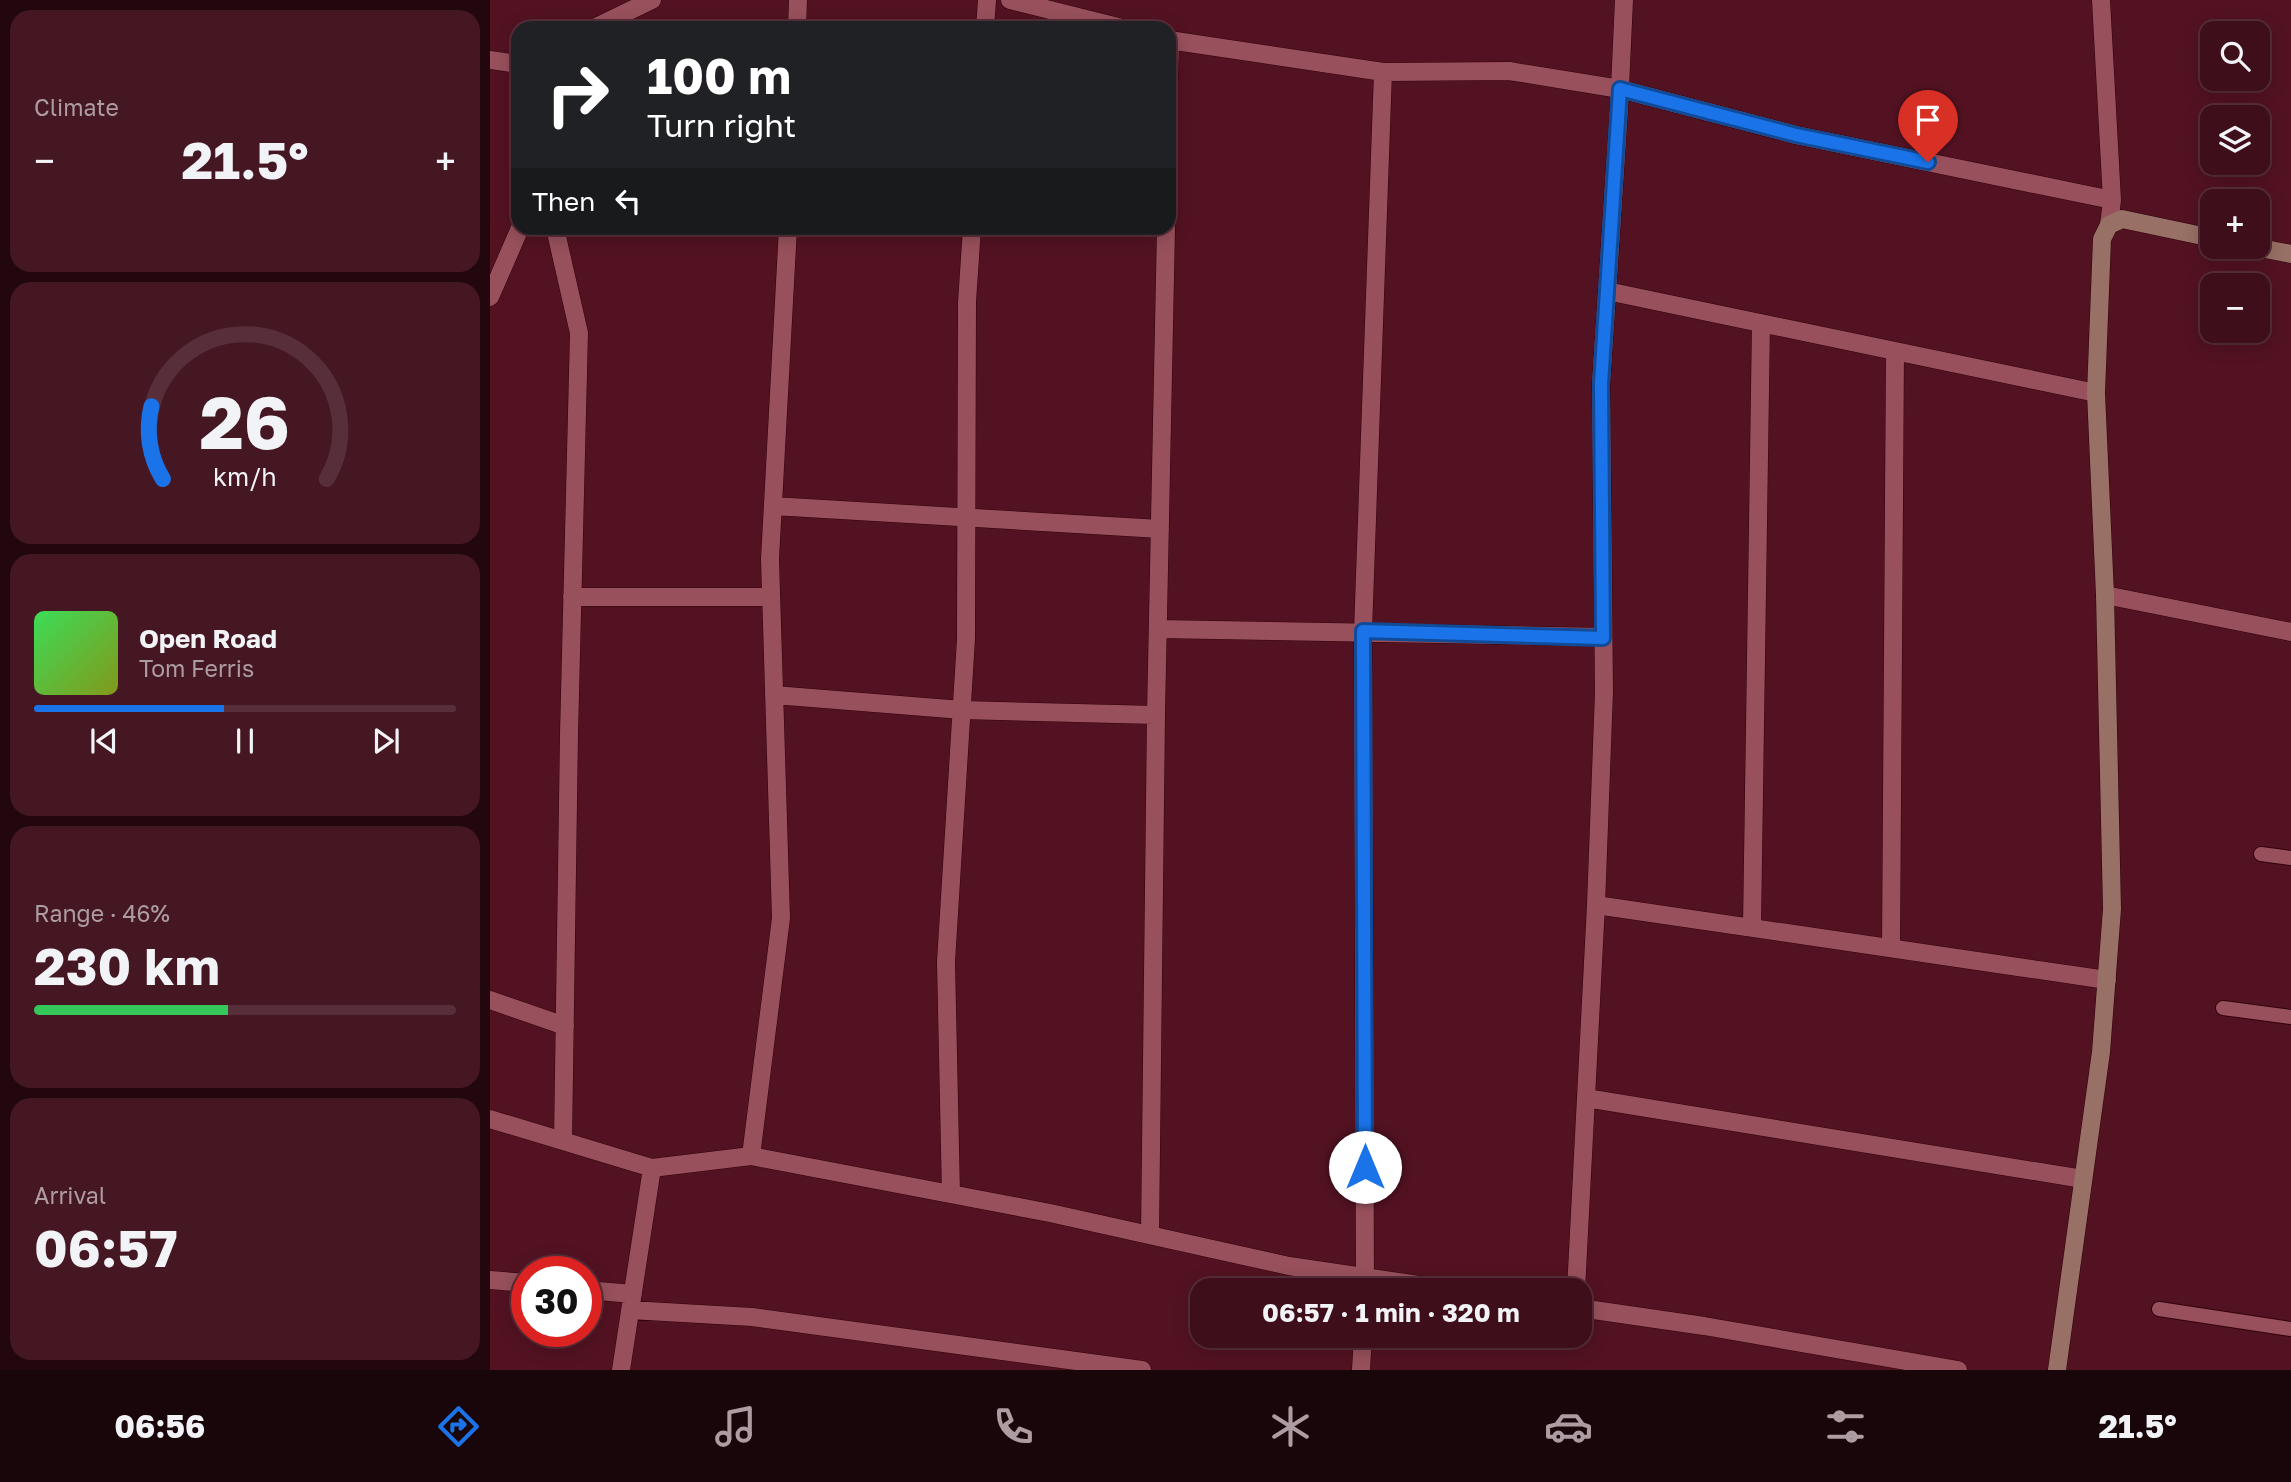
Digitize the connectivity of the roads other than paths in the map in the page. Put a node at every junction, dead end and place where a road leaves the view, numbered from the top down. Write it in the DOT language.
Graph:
graph roads {
  1 [pos="652,0"];
  2 [pos="798,0"];
  3 [pos="987,0"];
  4 [pos="1010,0"];
  5 [pos="1624,0"];
  6 [pos="2101,0"];
  7 [pos="608,21"];
  8 [pos="796,21"];
  9 [pos="986,21"];
  10 [pos="1094,21"];
  11 [pos="1176,41"];
  12 [pos="490,60"];
  13 [pos="511,63"];
  14 [pos="1383,72"];
  15 [pos="1620,89"];
  16 [pos="2112,200"];
  17 [pos="2109,225"];
  18 [pos="517,235"];
  19 [pos="557,235"];
  20 [pos="788,235"];
  21 [pos="972,235"];
  22 [pos="1166,235"];
  23 [pos="2200,235"];
  24 [pos="2270,250"];
  25 [pos="2291,254"];
  26 [pos="1607,291"];
  27 [pos="490,297"];
  28 [pos="1761,323"];
  29 [pos="1895,351"];
  30 [pos="2096,393"];
  31 [pos="773,506"];
  32 [pos="966,516"];
  33 [pos="1160,529"];
  34 [pos="2105,596"];
  35 [pos="572,597"];
  36 [pos="771,597"];
  37 [pos="1158,629"];
  38 [pos="1363,631"];
  39 [pos="2291,632"];
  40 [pos="1603,638"];
  41 [pos="774,695"];
  42 [pos="962,710"];
  43 [pos="1156,715"];
  44 [pos="2261,854"];
  45 [pos="2291,858"];
  46 [pos="1596,905"];
  47 [pos="1752,927"];
  48 [pos="1891,948"];
  49 [pos="2107,980"];
  50 [pos="490,1000"];
  51 [pos="2222,1009"];
  52 [pos="2291,1017"];
  53 [pos="565,1026"];
  54 [pos="1586,1098"];
  55 [pos="490,1119"];
  56 [pos="564,1141"];
  57 [pos="751,1156"];
  58 [pos="652,1168"];
  59 [pos="2083,1179"];
  60 [pos="951,1194"];
  61 [pos="1150,1234"];
  62 [pos="1343,1278"];
  63 [pos="1365,1278"];
  64 [pos="1577,1278"];
  65 [pos="490,1280"];
  66 [pos="511,1282"];
  67 [pos="602,1294"];
  68 [pos="631,1302"];
  69 [pos="2159,1309"];
  70 [pos="1592,1310"];
  71 [pos="2291,1329"];
  72 [pos="1362,1348"];
  73 [pos="621,1370"];
  74 [pos="1142,1370"];
  75 [pos="1361,1370"];
  76 [pos="1958,1370"];
  77 [pos="2057,1370"];
  1 -- 7 [label="street"];
  2 -- 8 [label="street"];
  3 -- 9 [label="street"];
  4 -- 10 [label="street"];
  5 -- 15 [label="street"];
  6 -- 16 [label="street"];
  11 -- 14 [label="street"];
  12 -- 13 [label="street"];
  14 -- 15 [label="street"];
  14 -- 38 [label="street"];
  15 -- 16 [label="street"];
  15 -- 26 [label="street"];
  16 -- 17 [label="street"];
  17 -- 23 [label="street"];
  17 -- 30 [label="street"];
  18 -- 27 [label="street"];
  19 -- 35 [label="street"];
  20 -- 31 [label="street"];
  21 -- 32 [label="street"];
  22 -- 33 [label="street"];
  24 -- 25 [label="street"];
  26 -- 28 [label="street"];
  26 -- 40 [label="street"];
  28 -- 29 [label="street"];
  28 -- 47 [label="street"];
  29 -- 30 [label="street"];
  29 -- 48 [label="street"];
  30 -- 34 [label="street"];
  31 -- 32 [label="street"];
  31 -- 36 [label="street"];
  32 -- 33 [label="street"];
  32 -- 42 [label="street"];
  33 -- 37 [label="street"];
  34 -- 39 [label="street"];
  34 -- 49 [label="street"];
  35 -- 36 [label="street"];
  35 -- 53 [label="street"];
  36 -- 41 [label="street"];
  37 -- 38 [label="street"];
  37 -- 43 [label="street"];
  38 -- 40 [label="street"];
  38 -- 63 [label="street"];
  40 -- 46 [label="street"];
  41 -- 42 [label="street"];
  41 -- 57 [label="street"];
  42 -- 43 [label="street"];
  42 -- 60 [label="street"];
  43 -- 61 [label="street"];
  44 -- 45 [label="lane"];
  46 -- 47 [label="street"];
  46 -- 54 [label="street"];
  47 -- 48 [label="street"];
  48 -- 49 [label="street"];
  49 -- 59 [label="street"];
  50 -- 53 [label="street"];
  51 -- 52 [label="lane"];
  53 -- 56 [label="street"];
  54 -- 59 [label="street"];
  54 -- 64 [label="street"];
  55 -- 56 [label="street"];
  56 -- 58 [label="street"];
  57 -- 58 [label="street"];
  57 -- 60 [label="street"];
  58 -- 68 [label="street"];
  59 -- 77 [label="street"];
  60 -- 61 [label="street"];
  61 -- 62 [label="street"];
  65 -- 66 [label="street"];
  67 -- 68 [label="street"];
  68 -- 73 [label="street"];
  68 -- 74 [label="street"];
  69 -- 71 [label="lane"];
  70 -- 76 [label="street"];
  72 -- 75 [label="street"];
}
